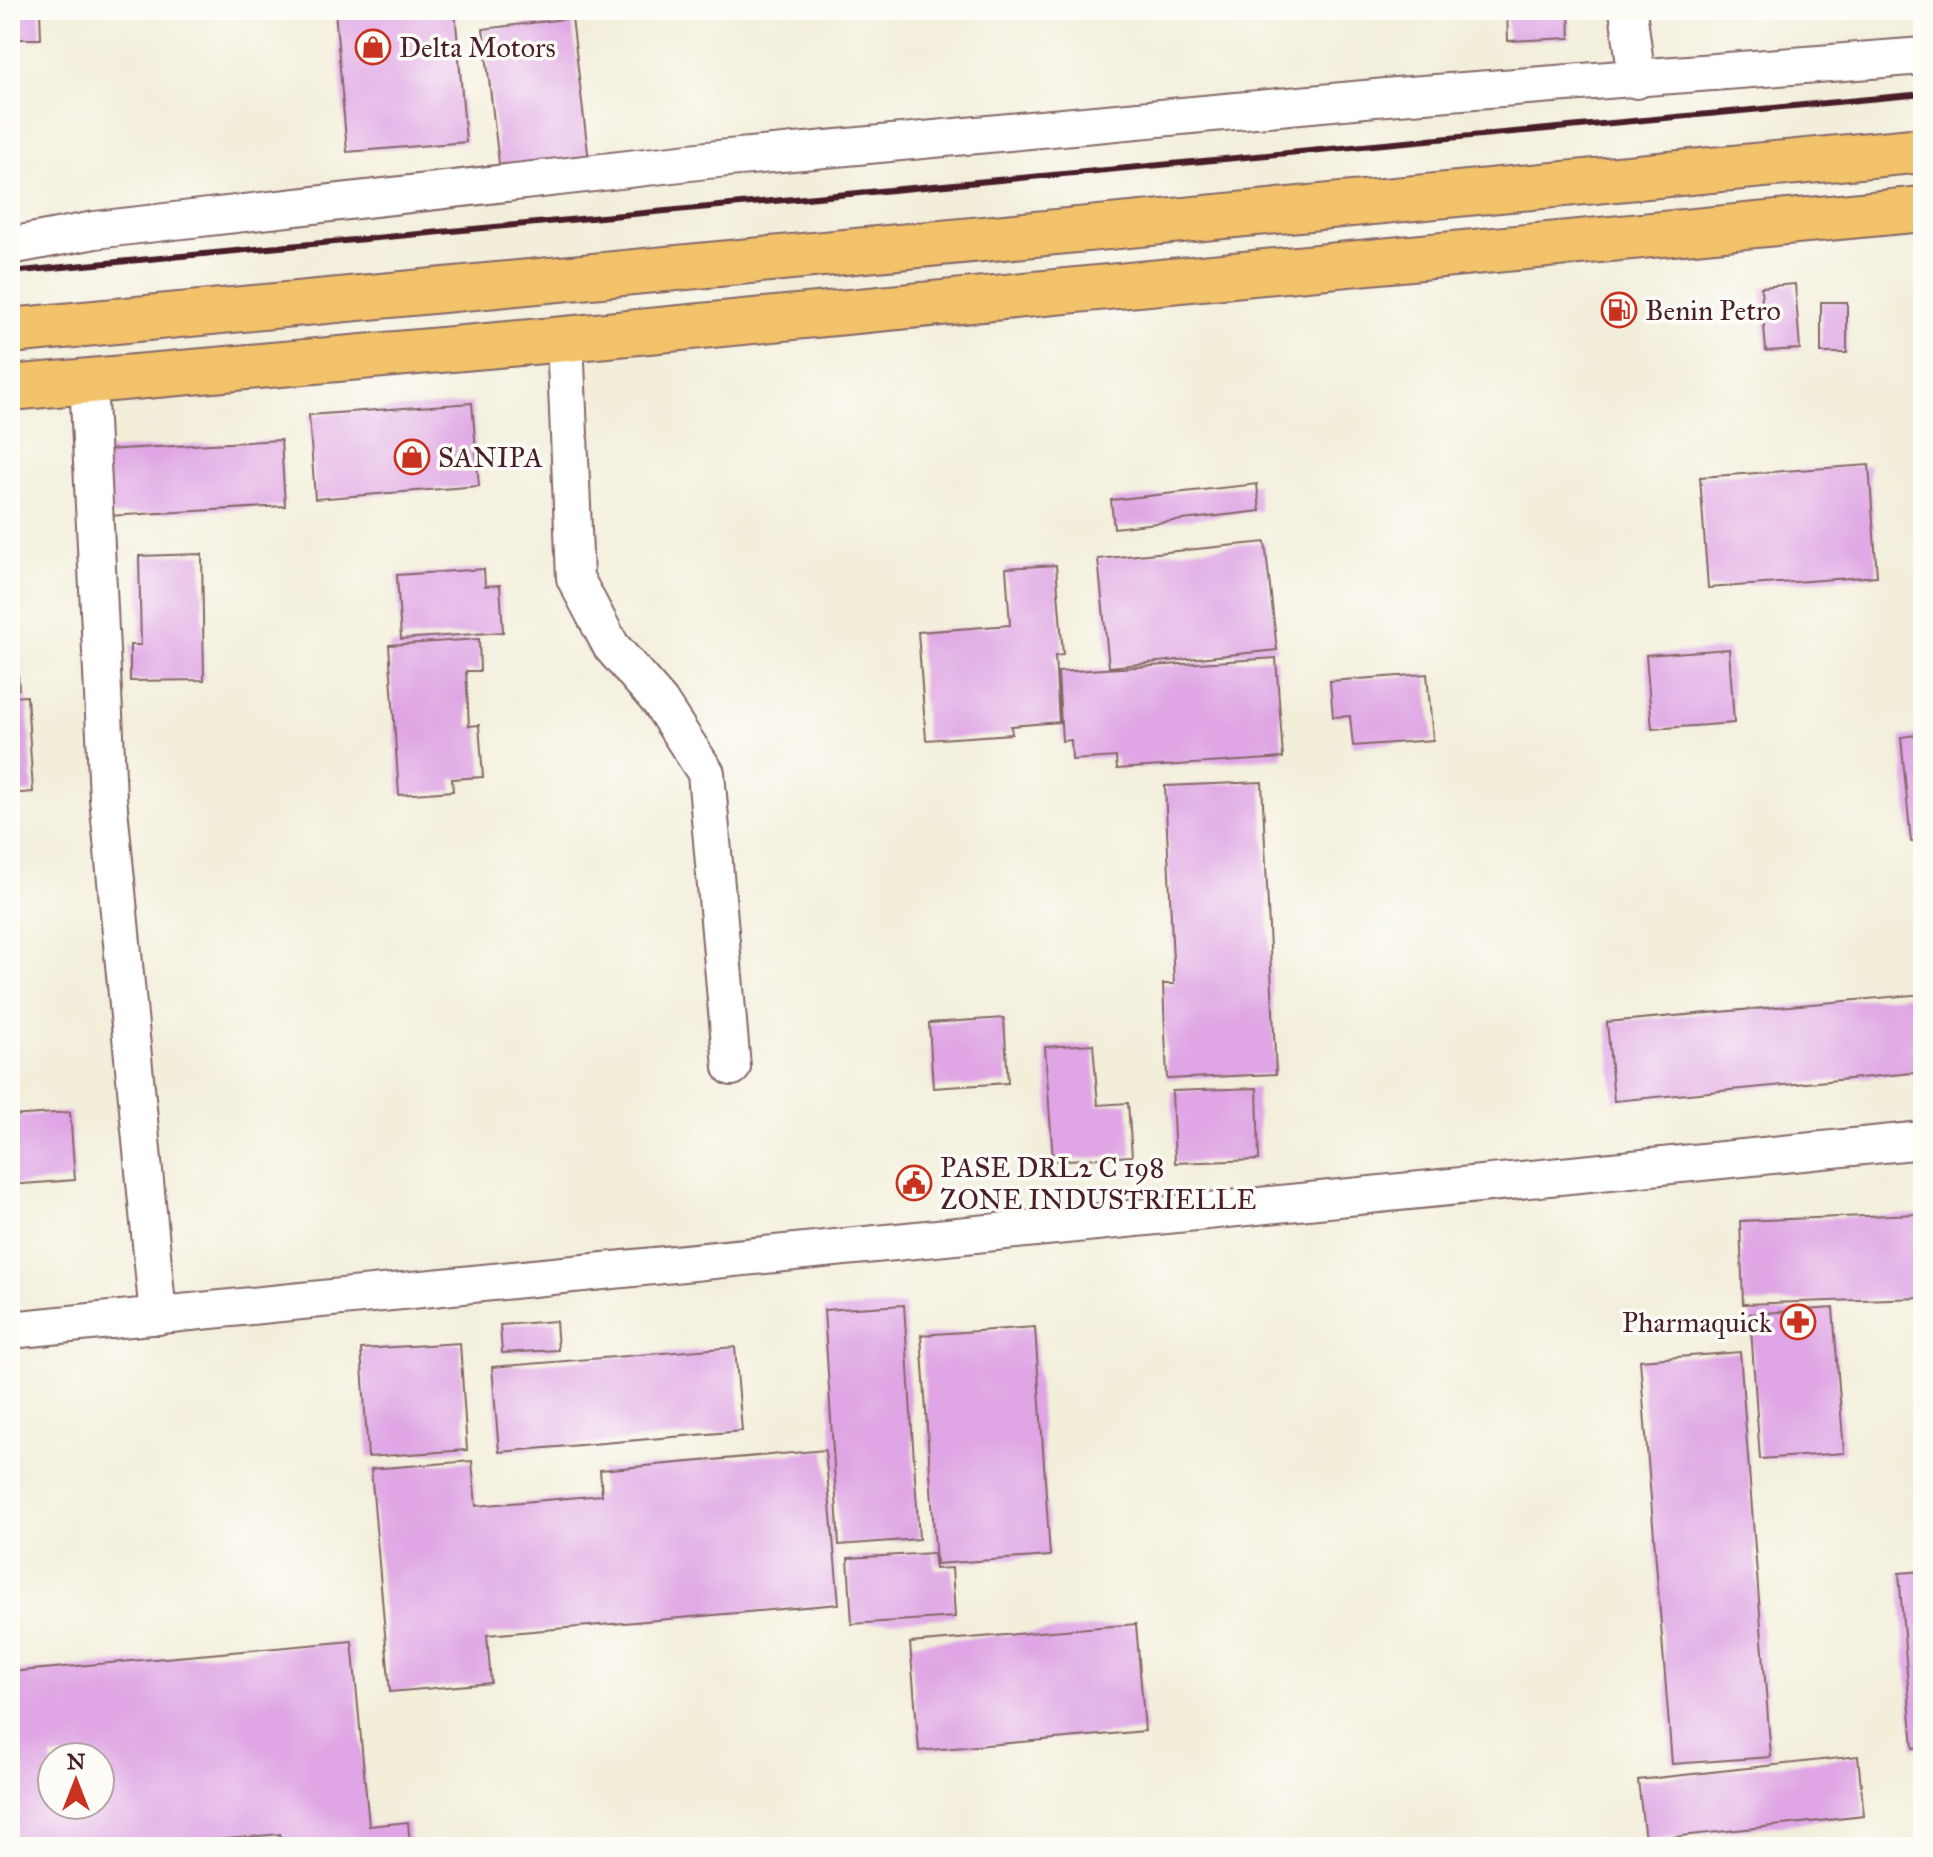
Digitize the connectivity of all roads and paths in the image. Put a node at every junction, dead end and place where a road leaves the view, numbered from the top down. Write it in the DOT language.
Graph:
graph roads {
  1 [pos="1628,10"];
  2 [pos="1923,56"];
  3 [pos="1637,80"];
  4 [pos="1923,150"];
  5 [pos="1923,209"];
  6 [pos="10,246"];
  7 [pos="10,331"];
  8 [pos="565,339"];
  9 [pos="88,379"];
  10 [pos="10,388"];
  11 [pos="732,1067"];
  12 [pos="1923,1140"];
  13 [pos="158,1316"];
  14 [pos="10,1330"];
  1 -- 3 [label="street"];
  2 -- 3 [label="street"];
  3 -- 6 [label="street"];
  4 -- 7 [label="highway"];
  5 -- 8 [label="highway"];
  8 -- 9 [label="highway"];
  8 -- 11 [label="street"];
  9 -- 10 [label="highway"];
  9 -- 13 [label="street"];
  12 -- 13 [label="street"];
  13 -- 14 [label="street"];
}
